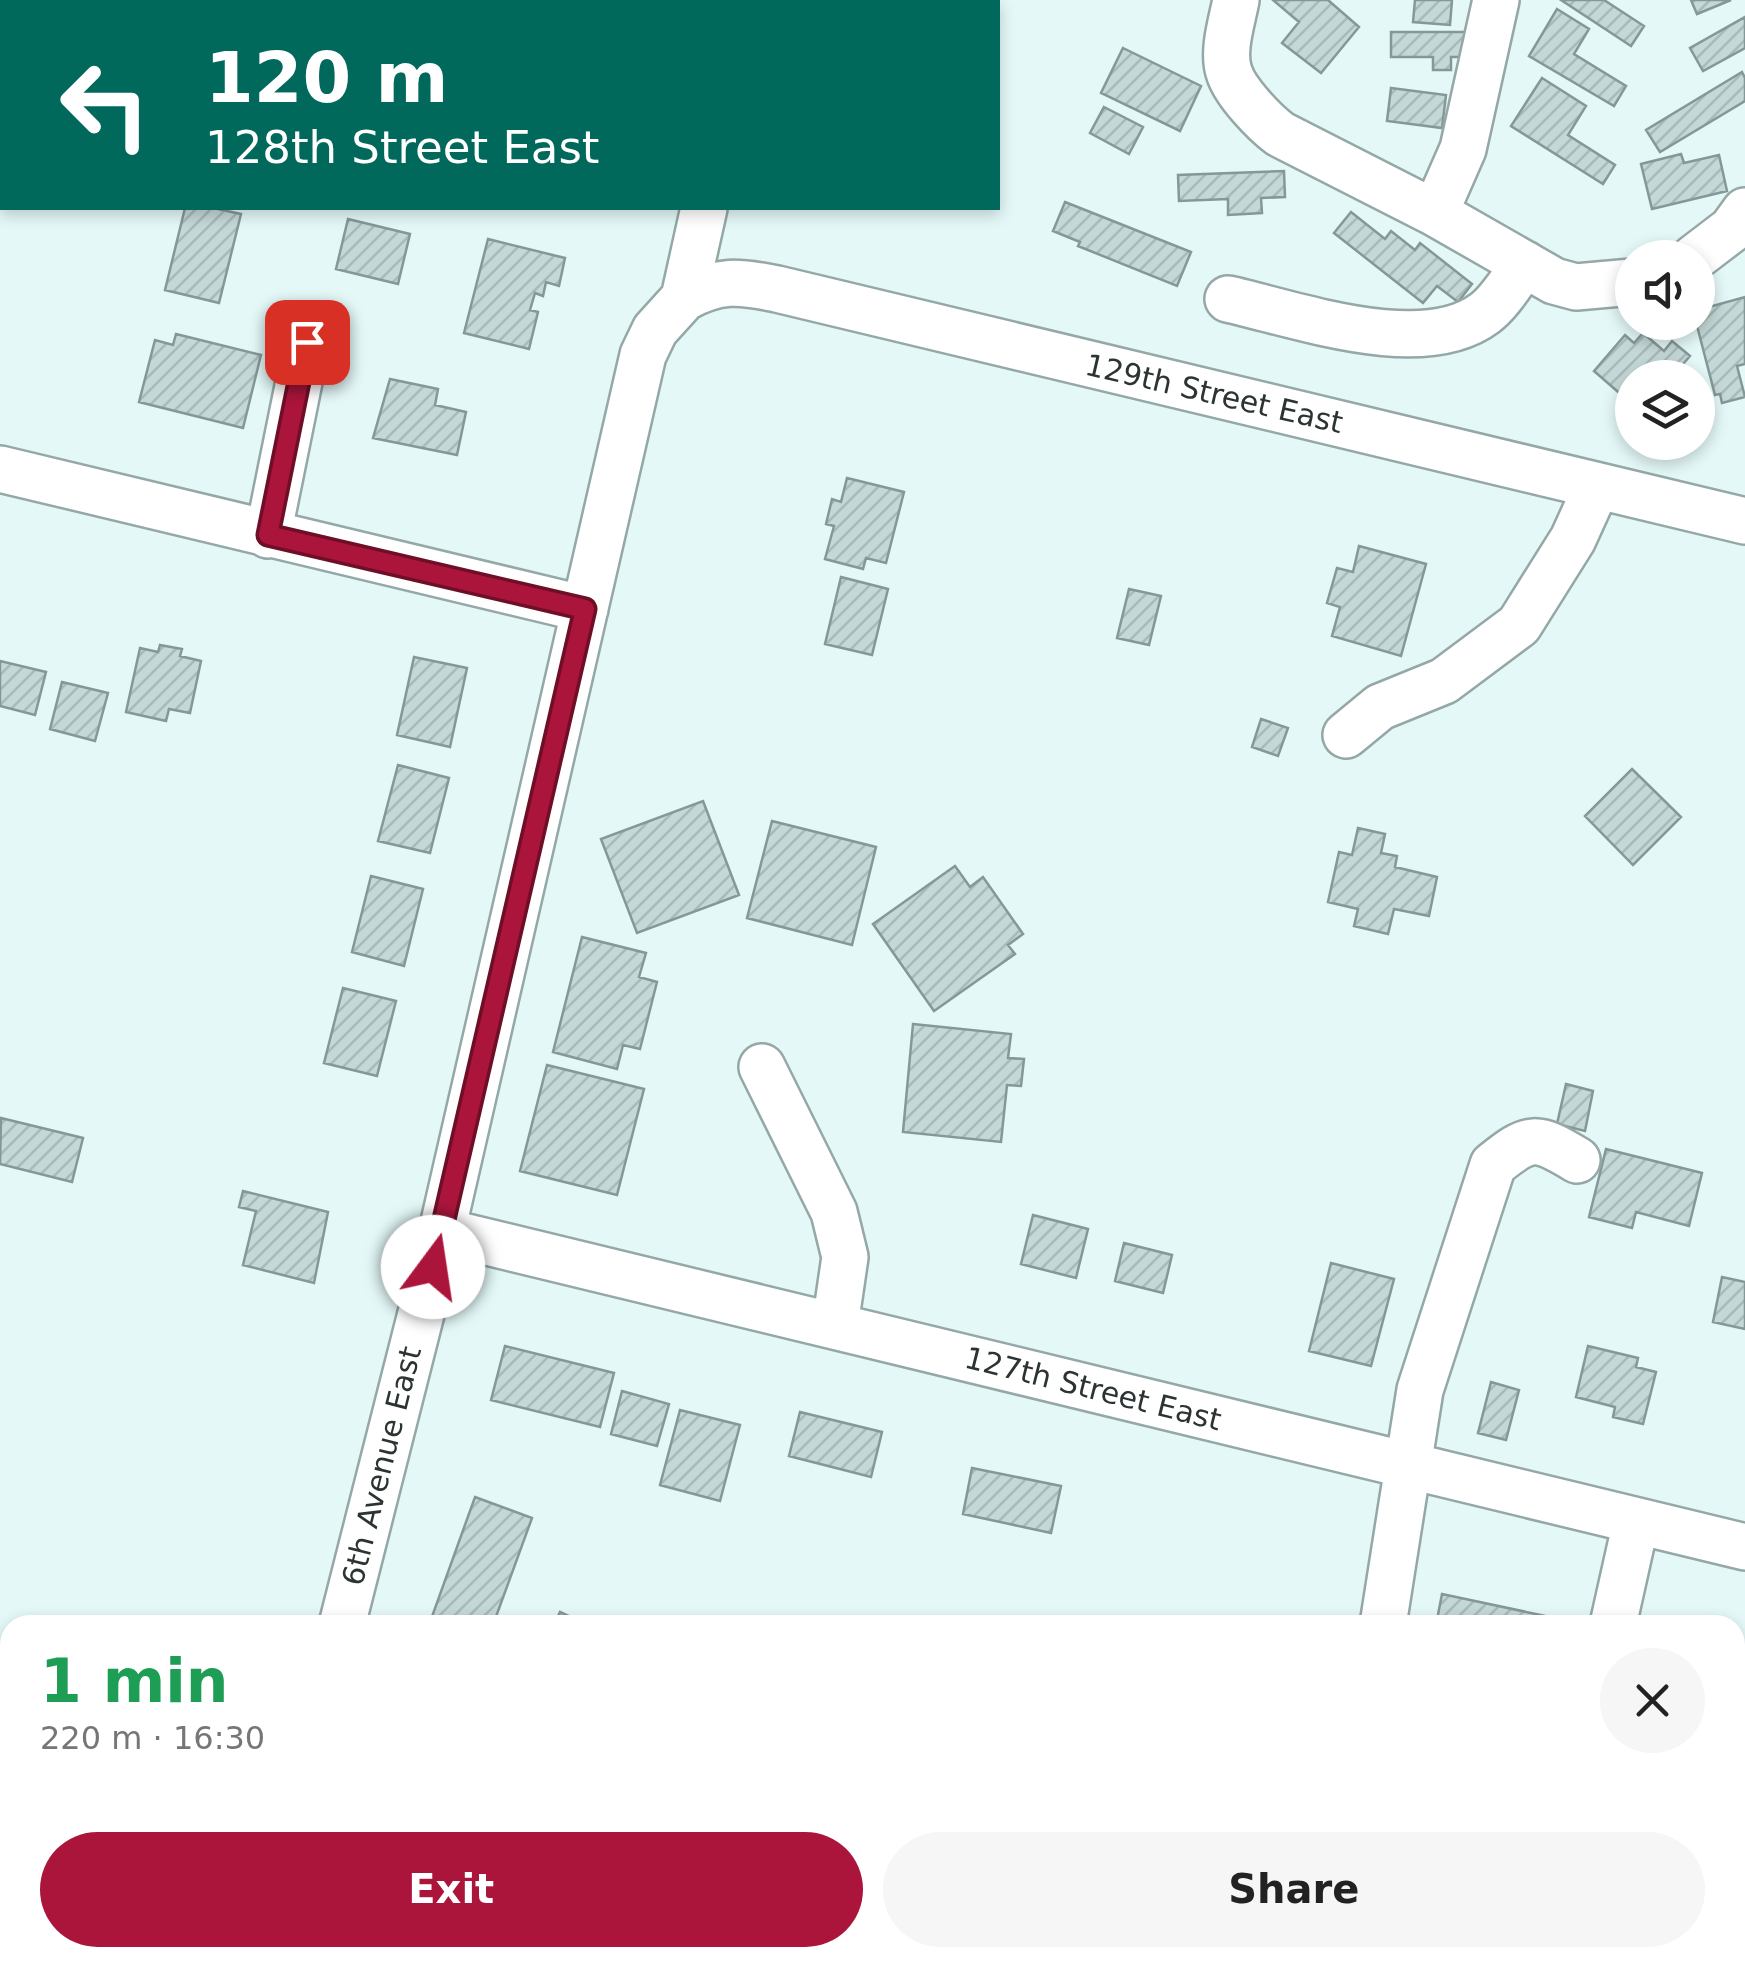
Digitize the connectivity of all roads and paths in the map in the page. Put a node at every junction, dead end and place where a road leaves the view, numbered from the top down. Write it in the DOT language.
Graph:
graph roads {
  1 [pos="1236,0"];
  2 [pos="1496,0"];
  3 [pos="704,210"];
  4 [pos="1745,211"];
  5 [pos="1435,213"];
  6 [pos="1715,242"];
  7 [pos="1525,264"];
  8 [pos="1615,283"];
  9 [pos="684,298"];
  10 [pos="1228,299"];
  11 [pos="307,342"];
  12 [pos="0,469"];
  13 [pos="1598,486"];
  14 [pos="1745,521"];
  15 [pos="268,535"];
  16 [pos="585,609"];
  17 [pos="1346,735"];
  18 [pos="762,1066"];
  19 [pos="1577,1160"];
  20 [pos="442,1231"];
  21 [pos="835,1325"];
  22 [pos="1409,1467"];
  23 [pos="1636,1522"];
  24 [pos="1745,1547"];
  25 [pos="345,1615"];
  26 [pos="1384,1615"];
  27 [pos="1614,1615"];
  1 -- 5 [label="street"];
  2 -- 5 [label="street"];
  3 -- 9 [label="street, 6th Avenue East"];
  4 -- 6 [label="street"];
  5 -- 7 [label="street"];
  7 -- 8 [label="street"];
  7 -- 10 [label="street"];
  9 -- 13 [label="street, 129th Street East"];
  9 -- 16 [label="street, 6th Avenue East"];
  11 -- 15 [label="street"];
  12 -- 15 [label="street"];
  13 -- 14 [label="street, 129th Street East"];
  13 -- 17 [label="street"];
  15 -- 16 [label="street"];
  16 -- 20 [label="street, 6th Avenue East"];
  18 -- 21 [label="street"];
  19 -- 22 [label="street"];
  20 -- 21 [label="street, 127th Street East"];
  20 -- 25 [label="street, 6th Avenue East"];
  21 -- 22 [label="street, 127th Street East"];
  22 -- 23 [label="street, 127th Street East"];
  22 -- 26 [label="street"];
  23 -- 24 [label="street, 127th Street East"];
  23 -- 27 [label="street"];
}
